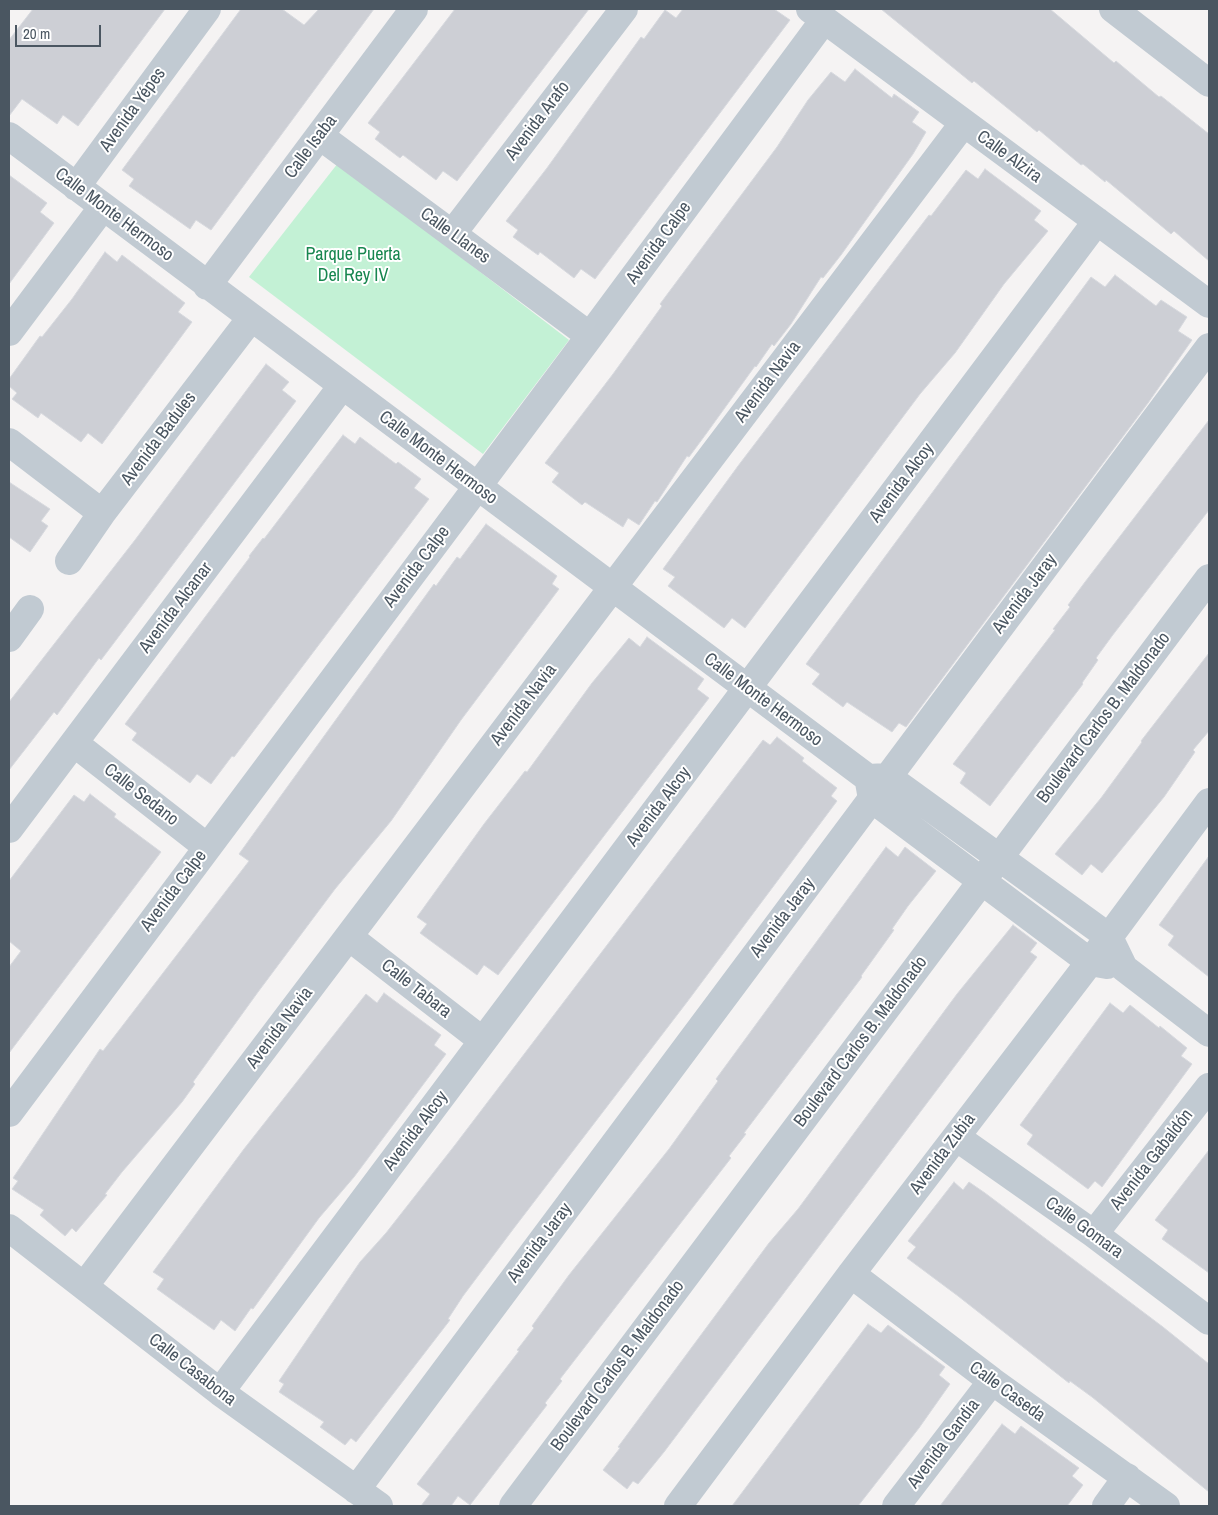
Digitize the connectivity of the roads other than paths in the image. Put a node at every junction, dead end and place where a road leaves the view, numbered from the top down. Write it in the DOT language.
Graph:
graph roads {
  1 [pos="207,9"];
  2 [pos="414,9"];
  3 [pos="624,9"];
  4 [pos="1113,9"];
  5 [pos="817,14"];
  6 [pos="1207,75"];
  7 [pos="963,124"];
  8 [pos="9,136"];
  9 [pos="320,136"];
  10 [pos="76,186"];
  11 [pos="102,208"];
  12 [pos="1097,221"];
  13 [pos="452,234"];
  14 [pos="207,286"];
  15 [pos="1209,304"];
  16 [pos="250,318"];
  17 [pos="9,332"];
  18 [pos="590,336"];
  19 [pos="1209,347"];
  20 [pos="342,386"];
  21 [pos="9,442"];
  22 [pos="477,487"];
  23 [pos="102,513"];
  24 [pos="69,560"];
  25 [pos="1209,578"];
  26 [pos="612,588"];
  27 [pos="30,610"];
  28 [pos="9,638"];
  29 [pos="748,688"];
  30 [pos="74,743"];
  31 [pos="876,785"];
  32 [pos="1209,802"];
  33 [pos="9,829"];
  34 [pos="207,847"];
  35 [pos="1000,856"];
  36 [pos="982,880"];
  37 [pos="349,937"];
  38 [pos="1109,937"];
  39 [pos="1090,962"];
  40 [pos="1124,968"];
  41 [pos="1209,1033"];
  42 [pos="483,1041"];
  43 [pos="1209,1087"];
  44 [pos="9,1113"];
  45 [pos="956,1137"];
  46 [pos="9,1228"];
  47 [pos="1094,1234"];
  48 [pos="851,1274"];
  49 [pos="84,1286"];
  50 [pos="1209,1321"];
  51 [pos="992,1381"];
  52 [pos="220,1392"];
  53 [pos="1127,1478"];
  54 [pos="356,1490"];
  55 [pos="379,1506"];
  56 [pos="513,1506"];
  57 [pos="678,1506"];
  58 [pos="896,1506"];
  59 [pos="1106,1506"];
  60 [pos="1166,1506"];
  1 -- 10 [label="street, Avenida Yépes"];
  2 -- 9 [label="street, Calle Isaba"];
  3 -- 13 [label="street, Avenida Arafo"];
  4 -- 6 [label="street"];
  5 -- 7 [label="street, Calle Alzira"];
  5 -- 18 [label="street, Avenida Calpe"];
  7 -- 12 [label="street, Calle Alzira"];
  7 -- 26 [label="street, Avenida Navia"];
  8 -- 10 [label="street, Calle Monte Hermoso"];
  9 -- 13 [label="street, Calle Llanes"];
  9 -- 14 [label="street, Calle Isaba"];
  10 -- 11 [label="street, Calle Monte Hermoso"];
  11 -- 14 [label="street, Calle Monte Hermoso"];
  11 -- 17 [label="street"];
  12 -- 15 [label="street, Calle Alzira"];
  12 -- 29 [label="street, Avenida Alcoy"];
  13 -- 18 [label="street, Calle Llanes"];
  14 -- 16 [label="street, Calle Monte Hermoso"];
  16 -- 20 [label="street, Calle Monte Hermoso"];
  16 -- 23 [label="street, Avenida Badules"];
  18 -- 22 [label="street, Avenida Calpe"];
  19 -- 31 [label="street, Avenida Jaray"];
  20 -- 22 [label="street, Calle Monte Hermoso"];
  20 -- 30 [label="street, Avenida Alcanar"];
  21 -- 23 [label="street"];
  22 -- 26 [label="street, Calle Monte Hermoso"];
  22 -- 34 [label="street, Avenida Calpe"];
  23 -- 24 [label="street, Avenida Badules"];
  25 -- 35 [label="street, Boulevard Carlos B. Maldonado"];
  26 -- 29 [label="street, Calle Monte Hermoso"];
  26 -- 37 [label="street, Avenida Navia"];
  27 -- 28 [label="street"];
  29 -- 31 [label="street, Calle Monte Hermoso"];
  29 -- 42 [label="street, Avenida Alcoy"];
  30 -- 33 [label="street, Avenida Alcanar"];
  30 -- 34 [label="street, Calle Sedano"];
  31 -- 35 [label="street, Calle Monte Hermoso"];
  31 -- 36 [label="street, Calle Monte Hermoso"];
  31 -- 54 [label="street, Avenida Jaray"];
  32 -- 38 [label="street, Avenida Zubia"];
  34 -- 44 [label="street, Avenida Calpe"];
  35 -- 36 [label="street, Boulevard Carlos B. Maldonado"];
  35 -- 38 [label="street, Calle Monte Hermoso"];
  36 -- 39 [label="street, Calle Monte Hermoso"];
  36 -- 56 [label="street, Boulevard Carlos B. Maldonado"];
  37 -- 42 [label="street, Calle Tabara"];
  37 -- 49 [label="street, Avenida Navia"];
  38 -- 39 [label="street, Avenida Zubia"];
  38 -- 40 [label="street, Calle Monte Hermoso"];
  39 -- 40 [label="street, Calle Monte Hermoso"];
  39 -- 45 [label="street, Avenida Zubia"];
  40 -- 41 [label="street, Calle Monte Hermoso"];
  42 -- 52 [label="street, Avenida Alcoy"];
  43 -- 47 [label="street, Avenida Gabaldón"];
  45 -- 47 [label="street, Calle Gomara"];
  45 -- 48 [label="street, Avenida Zubia"];
  46 -- 49 [label="street, Calle Casabona"];
  47 -- 50 [label="street, Calle Gomara"];
  48 -- 51 [label="street, Calle Caseda"];
  48 -- 57 [label="street, Avenida Zubia"];
  49 -- 52 [label="street, Calle Casabona"];
  51 -- 53 [label="street, Calle Caseda"];
  51 -- 58 [label="street, Avenida Gandia"];
  52 -- 54 [label="street, Calle Casabona"];
  53 -- 59 [label="street"];
  53 -- 60 [label="street, Calle Caseda"];
  54 -- 55 [label="street, Calle Casabona"];
}
